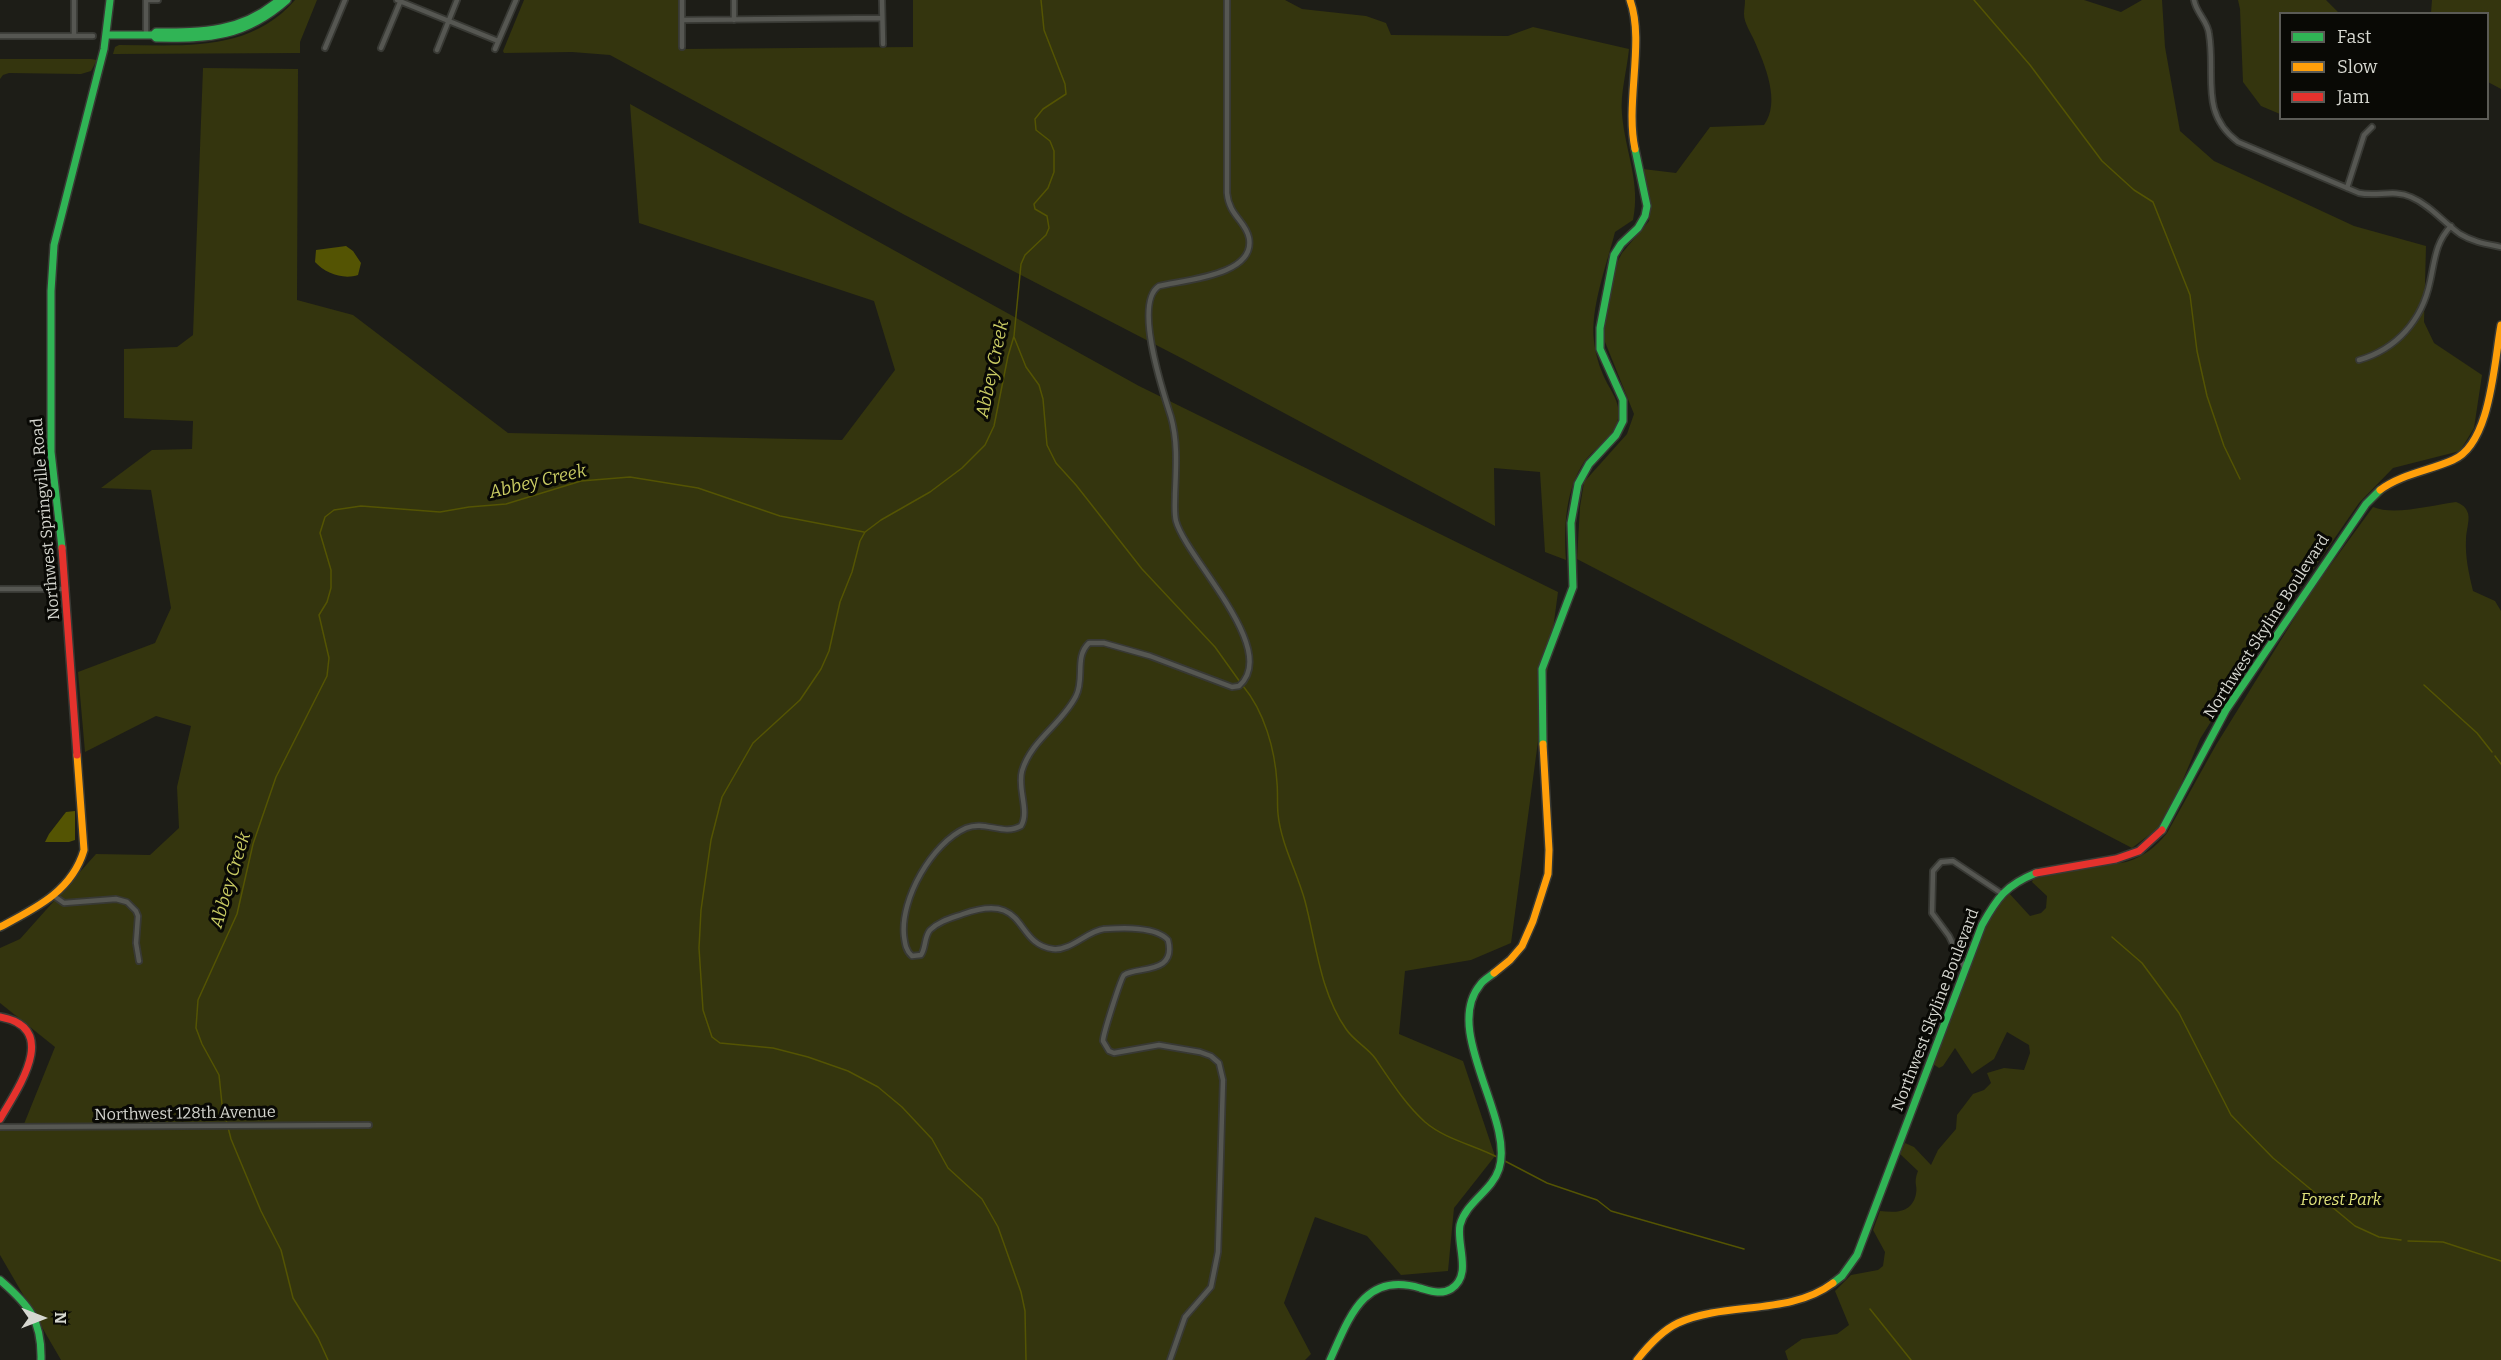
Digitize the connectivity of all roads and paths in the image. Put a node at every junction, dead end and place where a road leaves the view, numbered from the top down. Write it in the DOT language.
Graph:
graph roads {
  1 [pos="74,0"];
  2 [pos="110,0"];
  3 [pos="146,0"];
  4 [pos="158,0"];
  5 [pos="279,0"];
  6 [pos="287,0"];
  7 [pos="345,0"];
  8 [pos="400,0"];
  9 [pos="457,0"];
  10 [pos="516,0"];
  11 [pos="681,0"];
  12 [pos="734,0"];
  13 [pos="882,0"];
  14 [pos="1227,0"];
  15 [pos="1630,0"];
  16 [pos="2194,0"];
  17 [pos="882,18"];
  18 [pos="734,20"];
  19 [pos="448,21"];
  20 [pos="682,21"];
  21 [pos="149,35"];
  22 [pos="0,36"];
  23 [pos="74,36"];
  24 [pos="93,36"];
  25 [pos="107,36"];
  26 [pos="498,41"];
  27 [pos="882,44"];
  28 [pos="682,47"];
  29 [pos="325,48"];
  30 [pos="381,48"];
  31 [pos="495,49"];
  32 [pos="436,50"];
  33 [pos="2372,127"];
  34 [pos="2347,188"];
  35 [pos="2451,226"];
  36 [pos="2501,247"];
  37 [pos="2501,325"];
  38 [pos="2498,353"];
  39 [pos="2359,360"];
  40 [pos="0,589"];
  41 [pos="66,589"];
  42 [pos="2001,893"];
  43 [pos="54,896"];
  44 [pos="0,927"];
  45 [pos="139,962"];
  46 [pos="1965,969"];
  47 [pos="0,1017"];
  48 [pos="0,1119"];
  49 [pos="369,1125"];
  50 [pos="0,1127"];
  51 [pos="0,1280"];
  52 [pos="41,1360"];
  53 [pos="1170,1360"];
  54 [pos="1329,1360"];
  55 [pos="1637,1360"];
  1 -- 23 [label="street"];
  2 -- 25 [label="main road, Northwest Springville Road"];
  3 -- 4 [label="street"];
  3 -- 21 [label="street"];
  5 -- 21 [label="main road"];
  6 -- 21 [label="main road"];
  7 -- 29 [label="street"];
  8 -- 19 [label="street"];
  8 -- 30 [label="street"];
  9 -- 19 [label="street"];
  10 -- 26 [label="street"];
  11 -- 20 [label="street"];
  12 -- 18 [label="street"];
  13 -- 17 [label="street"];
  14 -- 53 [label="street"];
  15 -- 54 [label="main road"];
  16 -- 34 [label="street"];
  17 -- 18 [label="street"];
  17 -- 27 [label="street"];
  18 -- 20 [label="street"];
  19 -- 26 [label="street"];
  19 -- 32 [label="street"];
  20 -- 28 [label="street"];
  21 -- 25 [label="main road"];
  22 -- 23 [label="street"];
  23 -- 24 [label="street"];
  25 -- 41 [label="main road, Northwest Springville Road"];
  26 -- 31 [label="street"];
  33 -- 34 [label="street"];
  34 -- 35 [label="street"];
  35 -- 36 [label="street"];
  35 -- 39 [label="street"];
  37 -- 38 [label="main road, Northwest Skyline Boulevard"];
  38 -- 42 [label="main road, Northwest Skyline Boulevard"];
  40 -- 41 [label="street"];
  41 -- 43 [label="main road, Northwest Springville Road"];
  42 -- 46 [label="main road, Northwest Skyline Boulevard"];
  42 -- 46 [label="street"];
  43 -- 44 [label="main road, Northwest Springville Road"];
  43 -- 45 [label="street"];
  46 -- 55 [label="main road, Northwest Skyline Boulevard"];
  47 -- 48 [label="main road"];
  49 -- 50 [label="street, Northwest 128th Avenue"];
  51 -- 52 [label="main road"];
}
